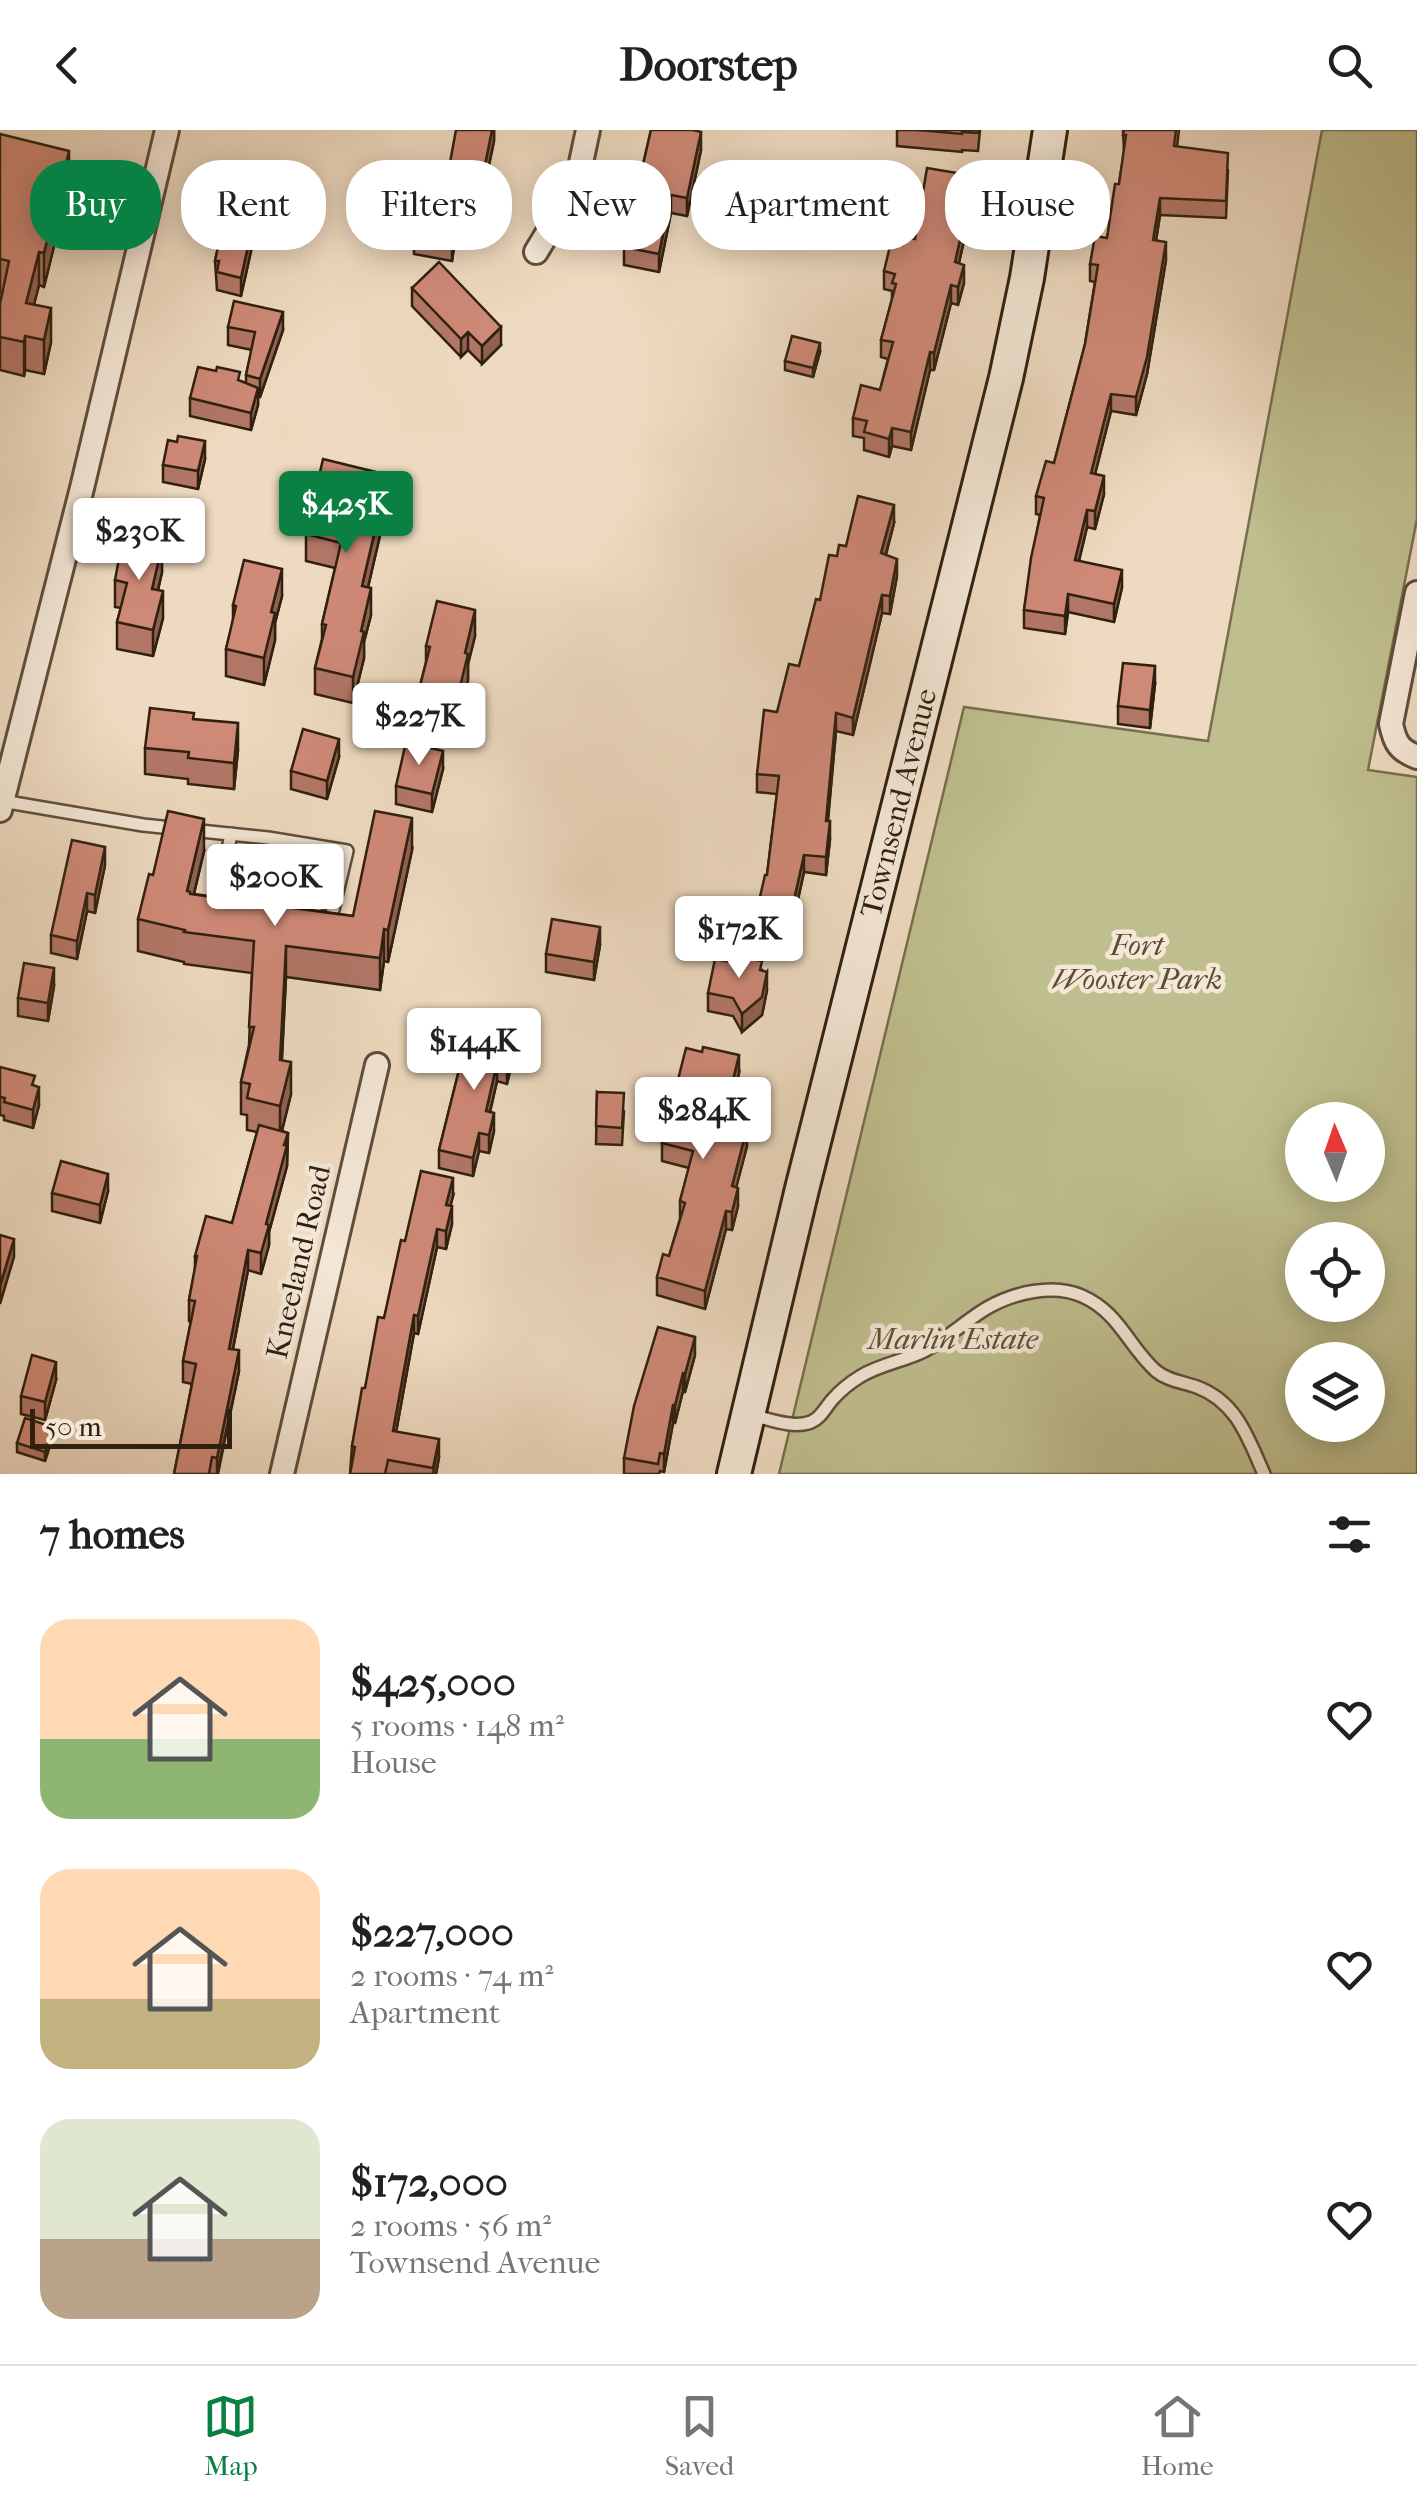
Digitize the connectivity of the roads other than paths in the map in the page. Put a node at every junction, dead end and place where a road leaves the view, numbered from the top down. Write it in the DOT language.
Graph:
graph roads {
  1 [pos="167,130"];
  2 [pos="588,130"];
  3 [pos="1050,130"];
  4 [pos="536,252"];
  5 [pos="1417,592"];
  6 [pos="1417,757"];
  7 [pos="1,806"];
  8 [pos="231,834"];
  9 [pos="275,907"];
  10 [pos="312,915"];
  11 [pos="377,1064"];
  12 [pos="747,1414"];
  13 [pos="282,1474"];
  14 [pos="734,1474"];
  15 [pos="1264,1474"];
  1 -- 7 [label="street"];
  2 -- 4 [label="street"];
  3 -- 12 [label="main road, Townsend Avenue"];
  5 -- 6 [label="street"];
  7 -- 8 [label="lane"];
  8 -- 9 [label="lane"];
  8 -- 10 [label="lane"];
  11 -- 13 [label="street, Kneeland Road"];
  12 -- 14 [label="main road, Townsend Avenue"];
  12 -- 15 [label="lane"];
}
